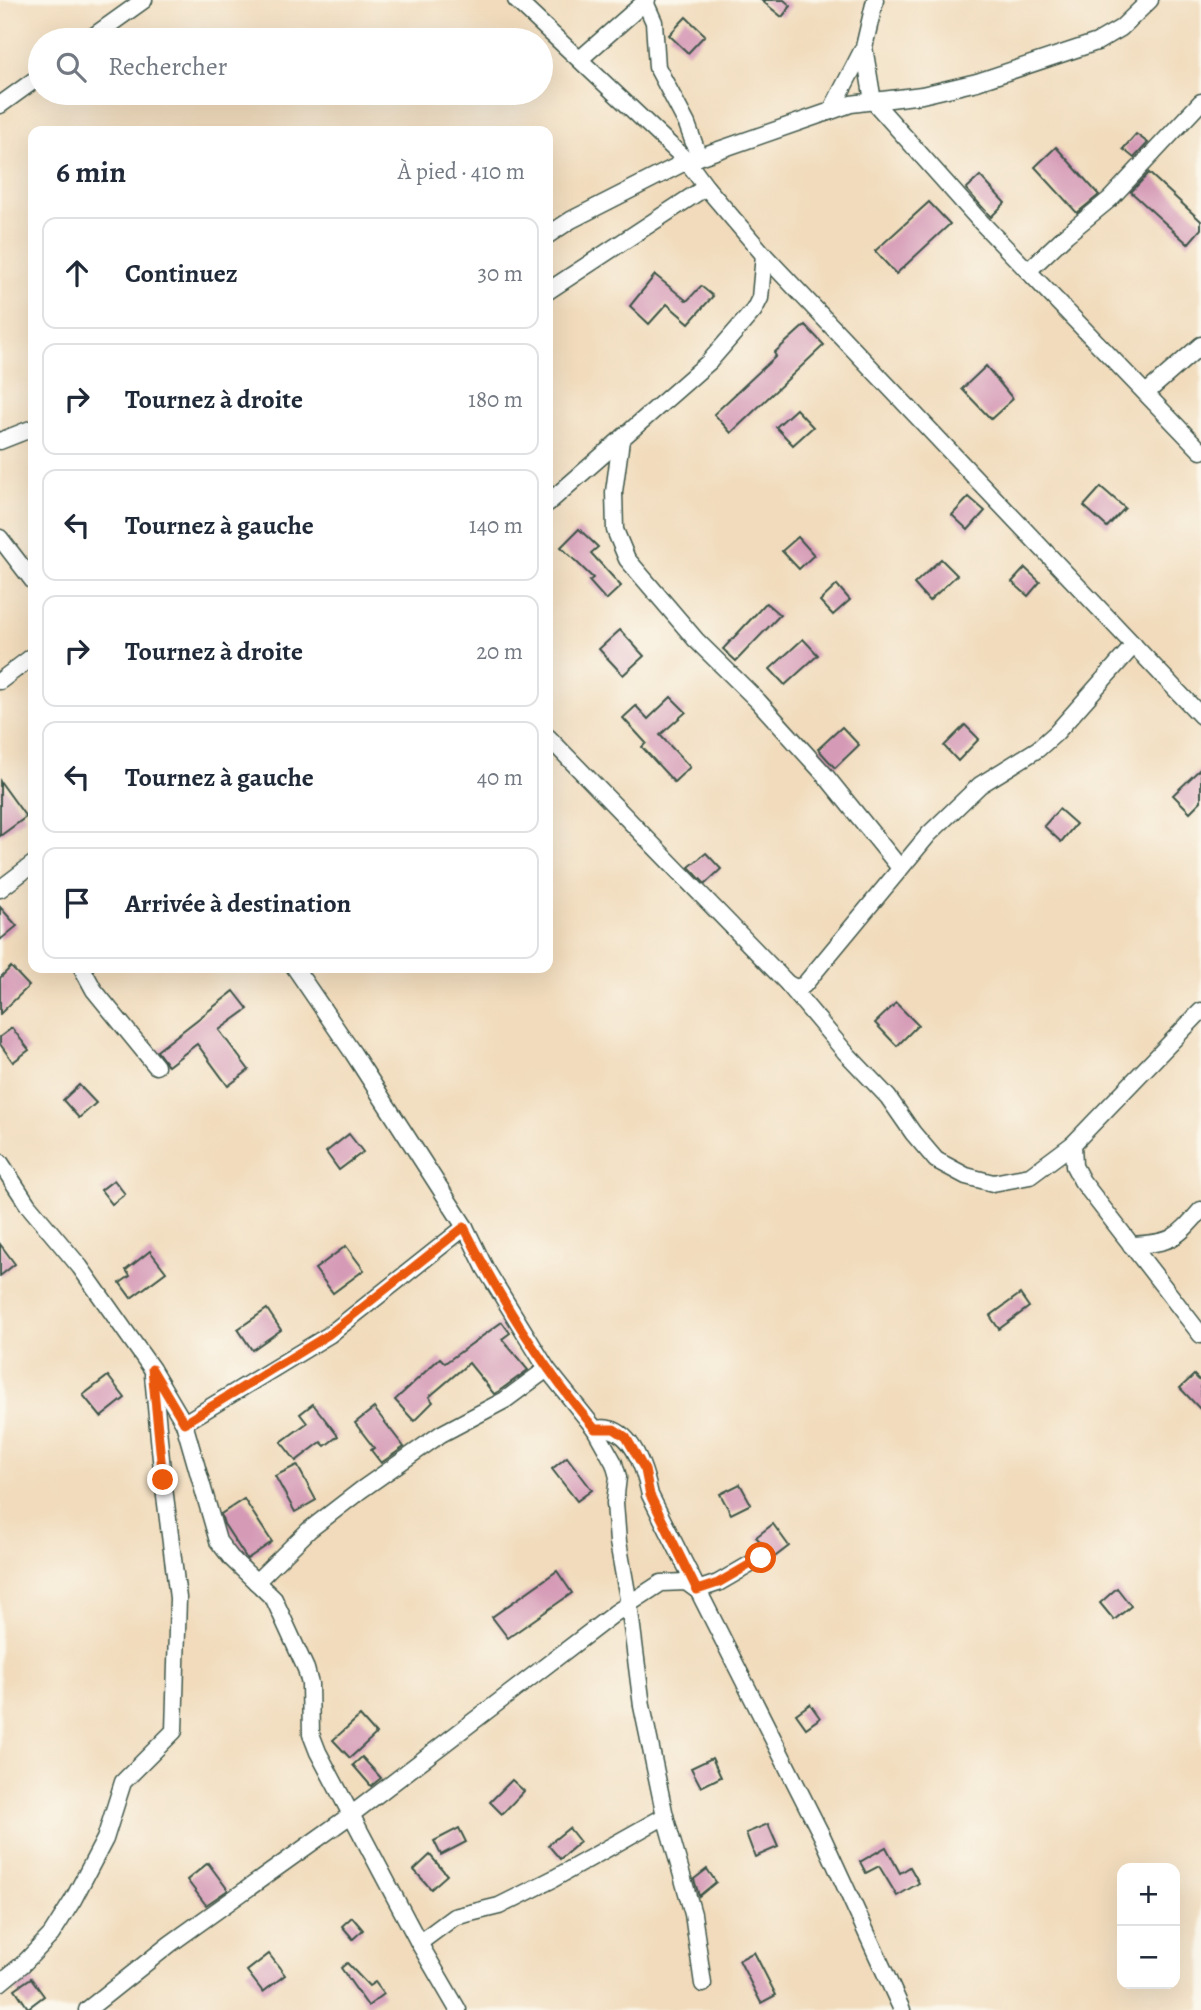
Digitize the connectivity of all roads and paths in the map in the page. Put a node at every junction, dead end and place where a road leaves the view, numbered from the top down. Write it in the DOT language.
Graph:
graph roads {
  1 [pos="145,0"];
  2 [pos="516,0"];
  3 [pos="875,0"];
  4 [pos="1150,0"];
  5 [pos="646,1"];
  6 [pos="105,28"];
  7 [pos="546,28"];
  8 [pos="553,34"];
  9 [pos="864,47"];
  10 [pos="580,59"];
  11 [pos="28,85"];
  12 [pos="873,101"];
  13 [pos="1201,102"];
  14 [pos="0,105"];
  15 [pos="831,111"];
  16 [pos="693,158"];
  17 [pos="706,187"];
  18 [pos="553,232"];
  19 [pos="764,255"];
  20 [pos="1028,271"];
  21 [pos="553,287"];
  22 [pos="1201,345"];
  23 [pos="1146,393"];
  24 [pos="28,430"];
  25 [pos="0,440"];
  26 [pos="621,440"];
  27 [pos="1201,451"];
  28 [pos="553,499"];
  29 [pos="0,538"];
  30 [pos="28,574"];
  31 [pos="1134,645"];
  32 [pos="28,660"];
  33 [pos="0,681"];
  34 [pos="1201,716"];
  35 [pos="553,742"];
  36 [pos="28,868"];
  37 [pos="900,868"];
  38 [pos="0,889"];
  39 [pos="85,973"];
  40 [pos="298,973"];
  41 [pos="788,984"];
  42 [pos="1201,1012"];
  43 [pos="156,1066"];
  44 [pos="1073,1144"];
  45 [pos="0,1162"];
  46 [pos="1201,1210"];
  47 [pos="464,1227"];
  48 [pos="1131,1245"];
  49 [pos="1201,1335"];
  50 [pos="152,1369"];
  51 [pos="547,1369"];
  52 [pos="184,1423"];
  53 [pos="595,1429"];
  54 [pos="761,1558"];
  55 [pos="256,1582"];
  56 [pos="697,1590"];
  57 [pos="629,1604"];
  58 [pos="352,1814"];
  59 [pos="665,1816"];
  60 [pos="419,1943"];
  61 [pos="0,1983"];
  62 [pos="703,1984"];
  63 [pos="87,2010"];
  64 [pos="458,2010"];
  65 [pos="902,2010"];
  1 -- 6 [label="street"];
  2 -- 7 [label="street"];
  3 -- 9 [label="street"];
  4 -- 12 [label="street"];
  5 -- 10 [label="street"];
  5 -- 16 [label="street"];
  8 -- 10 [label="street"];
  9 -- 12 [label="street"];
  9 -- 15 [label="street"];
  10 -- 16 [label="street"];
  11 -- 14 [label="street"];
  12 -- 15 [label="street"];
  12 -- 20 [label="street"];
  13 -- 20 [label="street"];
  15 -- 16 [label="street"];
  16 -- 17 [label="street"];
  16 -- 18 [label="street"];
  17 -- 19 [label="street"];
  17 -- 21 [label="street"];
  19 -- 26 [label="street"];
  19 -- 31 [label="street"];
  20 -- 23 [label="street"];
  22 -- 23 [label="street"];
  23 -- 27 [label="street"];
  24 -- 25 [label="street"];
  26 -- 28 [label="street"];
  26 -- 37 [label="street"];
  29 -- 30 [label="street"];
  31 -- 34 [label="street"];
  31 -- 37 [label="street"];
  32 -- 33 [label="street"];
  35 -- 41 [label="street"];
  36 -- 38 [label="street"];
  37 -- 41 [label="street"];
  39 -- 43 [label="street"];
  40 -- 47 [label="street"];
  41 -- 44 [label="street"];
  42 -- 44 [label="street"];
  44 -- 48 [label="street"];
  45 -- 50 [label="street"];
  46 -- 48 [label="street"];
  47 -- 51 [label="street"];
  47 -- 52 [label="street"];
  48 -- 49 [label="street"];
  50 -- 52 [label="street"];
  50 -- 61 [label="street"];
  51 -- 53 [label="street"];
  51 -- 55 [label="street"];
  52 -- 55 [label="street"];
  53 -- 56 [label="street"];
  53 -- 57 [label="street"];
  54 -- 56 [label="street"];
  55 -- 58 [label="street"];
  56 -- 57 [label="street"];
  56 -- 65 [label="street"];
  57 -- 58 [label="street"];
  57 -- 59 [label="street"];
  58 -- 60 [label="street"];
  58 -- 63 [label="street"];
  59 -- 60 [label="street"];
  59 -- 62 [label="street"];
  60 -- 64 [label="street"];
}
